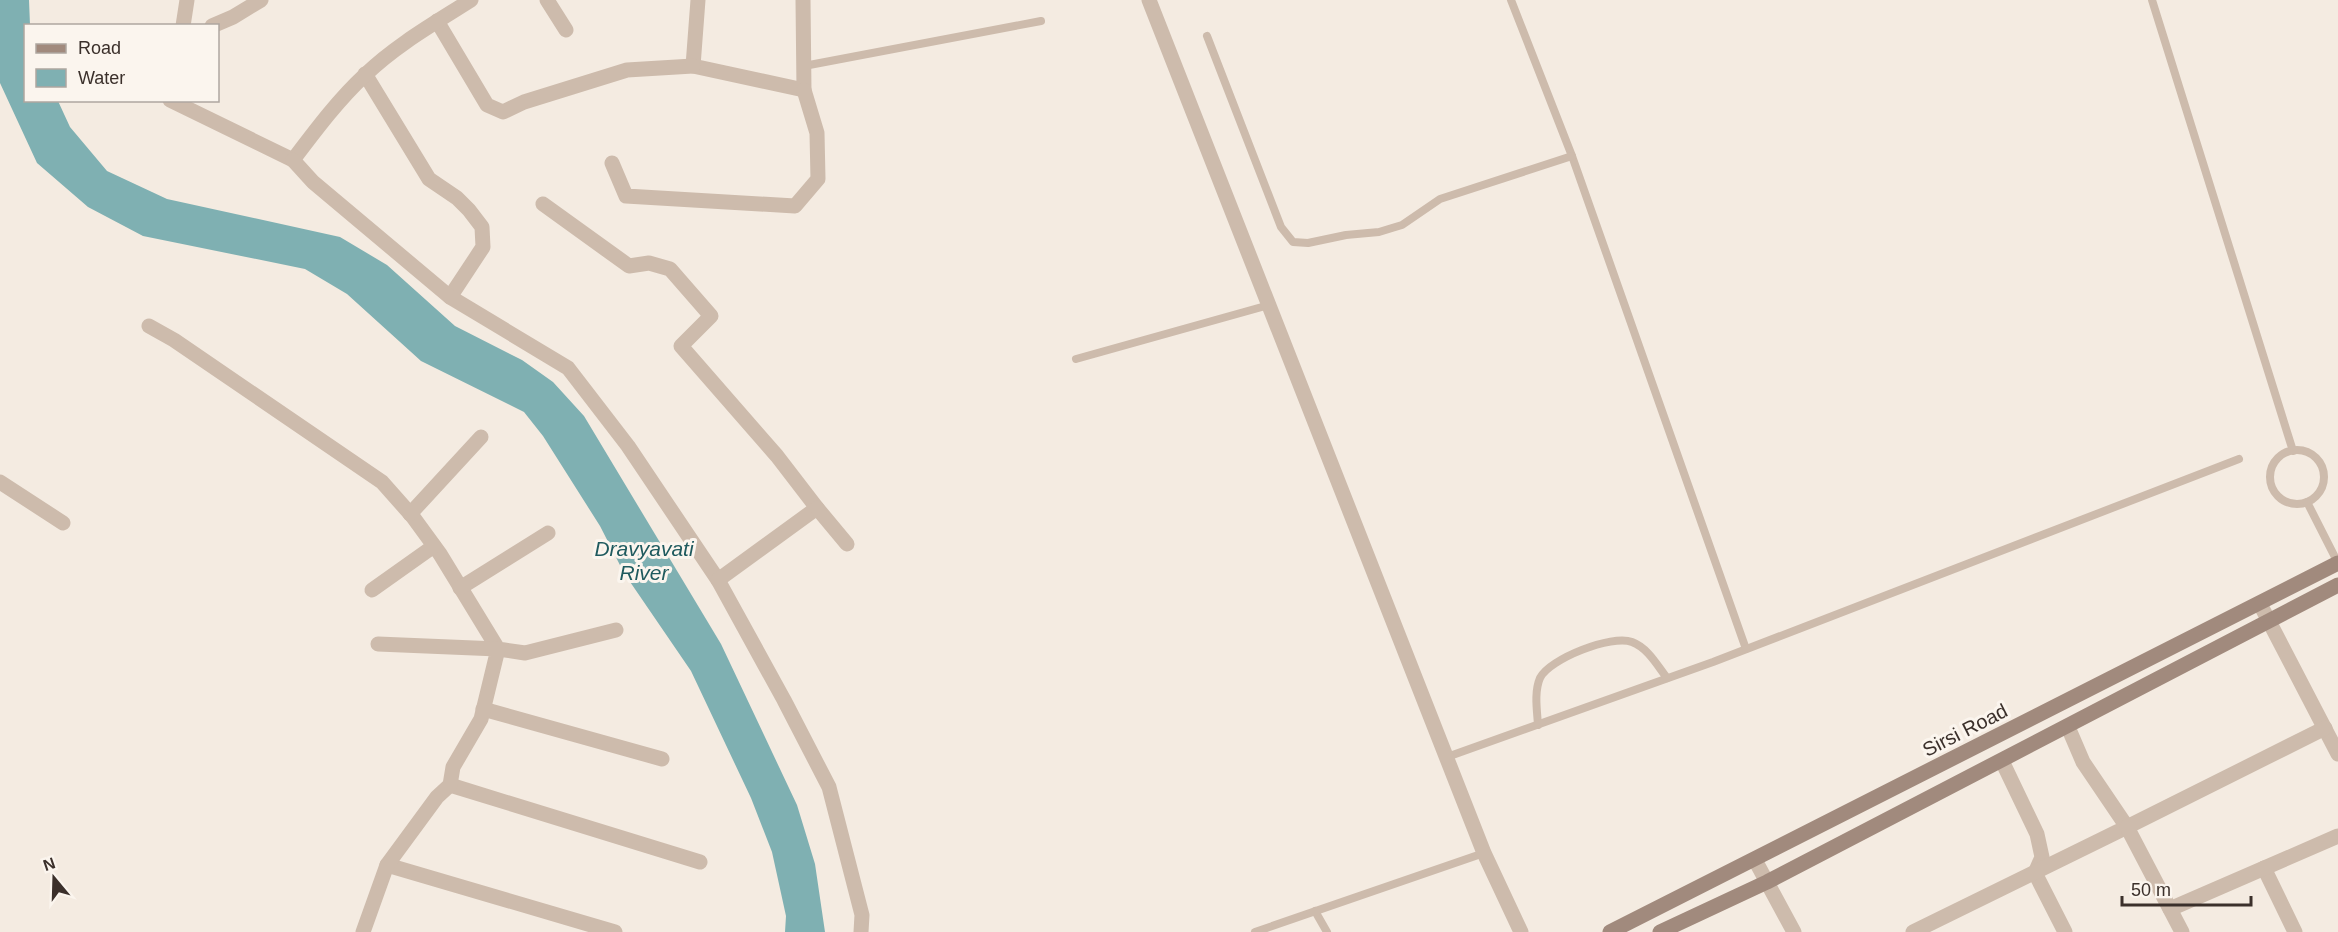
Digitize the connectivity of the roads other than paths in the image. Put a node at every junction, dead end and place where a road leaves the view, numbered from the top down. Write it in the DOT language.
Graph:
graph roads {
  1 [pos="187,0"];
  2 [pos="261,0"];
  3 [pos="471,0"];
  4 [pos="547,0"];
  5 [pos="698,0"];
  6 [pos="803,0"];
  7 [pos="1149,0"];
  8 [pos="1511,0"];
  9 [pos="2152,0"];
  10 [pos="437,21"];
  11 [pos="1041,21"];
  12 [pos="183,24"];
  13 [pos="216,24"];
  14 [pos="566,30"];
  15 [pos="1207,36"];
  16 [pos="693,66"];
  17 [pos="804,66"];
  18 [pos="365,74"];
  19 [pos="804,90"];
  20 [pos="174,102"];
  21 [pos="1572,156"];
  22 [pos="293,160"];
  23 [pos="612,163"];
  24 [pos="543,204"];
  25 [pos="450,297"];
  26 [pos="1269,305"];
  27 [pos="149,326"];
  28 [pos="1076,359"];
  29 [pos="482,437"];
  30 [pos="2293,451"];
  31 [pos="2240,459"];
  32 [pos="0,482"];
  33 [pos="2307,502"];
  34 [pos="817,508"];
  35 [pos="410,514"];
  36 [pos="63,523"];
  37 [pos="548,533"];
  38 [pos="847,544"];
  39 [pos="434,546"];
  40 [pos="2338,563"];
  41 [pos="718,580"];
  42 [pos="2338,585"];
  43 [pos="460,588"];
  44 [pos="372,590"];
  45 [pos="2260,604"];
  46 [pos="2270,622"];
  47 [pos="616,630"];
  48 [pos="378,644"];
  49 [pos="498,649"];
  50 [pos="1746,649"];
  51 [pos="1667,678"];
  52 [pos="483,709"];
  53 [pos="1538,725"];
  54 [pos="2068,727"];
  55 [pos="2325,728"];
  56 [pos="2338,754"];
  57 [pos="1447,757"];
  58 [pos="662,759"];
  59 [pos="2002,761"];
  60 [pos="450,785"];
  61 [pos="2127,827"];
  62 [pos="2338,836"];
  63 [pos="1484,853"];
  64 [pos="1755,860"];
  65 [pos="700,862"];
  66 [pos="387,865"];
  67 [pos="2264,868"];
  68 [pos="2035,873"];
  69 [pos="1767,882"];
  70 [pos="2170,909"];
  71 [pos="1315,911"];
  72 [pos="363,932"];
  73 [pos="615,932"];
  74 [pos="861,932"];
  75 [pos="1255,932"];
  76 [pos="1327,932"];
  77 [pos="1521,932"];
  78 [pos="1610,932"];
  79 [pos="1660,932"];
  80 [pos="1794,932"];
  81 [pos="1913,932"];
  82 [pos="2065,932"];
  83 [pos="2182,932"];
  84 [pos="2295,932"];
  1 -- 12 [label="street"];
  2 -- 13 [label="street"];
  3 -- 10 [label="street"];
  4 -- 14 [label="street"];
  5 -- 16 [label="street"];
  6 -- 17 [label="street"];
  7 -- 26 [label="street"];
  8 -- 21 [label="lane"];
  9 -- 30 [label="lane"];
  10 -- 16 [label="street"];
  10 -- 18 [label="street"];
  11 -- 17 [label="lane"];
  15 -- 21 [label="lane"];
  16 -- 19 [label="street"];
  17 -- 19 [label="street"];
  18 -- 22 [label="street"];
  18 -- 25 [label="street"];
  19 -- 23 [label="street"];
  20 -- 22 [label="street"];
  21 -- 50 [label="lane"];
  22 -- 25 [label="street"];
  24 -- 34 [label="street"];
  25 -- 41 [label="street"];
  26 -- 28 [label="lane"];
  26 -- 57 [label="street"];
  27 -- 35 [label="street"];
  29 -- 35 [label="street"];
  30 -- 33 [label="lane"];
  30 -- 33 [label="lane"];
  31 -- 50 [label="lane"];
  32 -- 36 [label="street"];
  33 -- 40 [label="lane"];
  34 -- 38 [label="street"];
  34 -- 41 [label="street"];
  35 -- 39 [label="street"];
  37 -- 43 [label="street"];
  39 -- 43 [label="street"];
  39 -- 44 [label="street"];
  40 -- 45 [label="street, Sirsi Road"];
  41 -- 74 [label="street"];
  42 -- 46 [label="street"];
  43 -- 49 [label="street"];
  45 -- 46 [label="street"];
  45 -- 64 [label="street, Sirsi Road"];
  46 -- 54 [label="street"];
  46 -- 55 [label="street"];
  47 -- 49 [label="street"];
  48 -- 49 [label="street"];
  49 -- 52 [label="street"];
  50 -- 51 [label="lane"];
  51 -- 53 [label="lane"];
  51 -- 53 [label="lane"];
  52 -- 58 [label="street"];
  52 -- 60 [label="street"];
  53 -- 57 [label="lane"];
  54 -- 59 [label="street"];
  54 -- 61 [label="street"];
  55 -- 56 [label="street"];
  55 -- 61 [label="street"];
  57 -- 63 [label="street"];
  59 -- 68 [label="street"];
  59 -- 69 [label="street"];
  60 -- 65 [label="street"];
  60 -- 66 [label="street"];
  61 -- 68 [label="street"];
  61 -- 70 [label="street"];
  62 -- 67 [label="street"];
  63 -- 71 [label="lane"];
  63 -- 77 [label="street"];
  64 -- 69 [label="street"];
  64 -- 78 [label="street, Sirsi Road"];
  66 -- 72 [label="street"];
  66 -- 73 [label="street"];
  67 -- 70 [label="street"];
  67 -- 84 [label="street"];
  68 -- 81 [label="street"];
  68 -- 82 [label="street"];
  69 -- 79 [label="street"];
  69 -- 80 [label="street"];
  70 -- 83 [label="street"];
  71 -- 75 [label="lane"];
  71 -- 76 [label="lane"];
}
